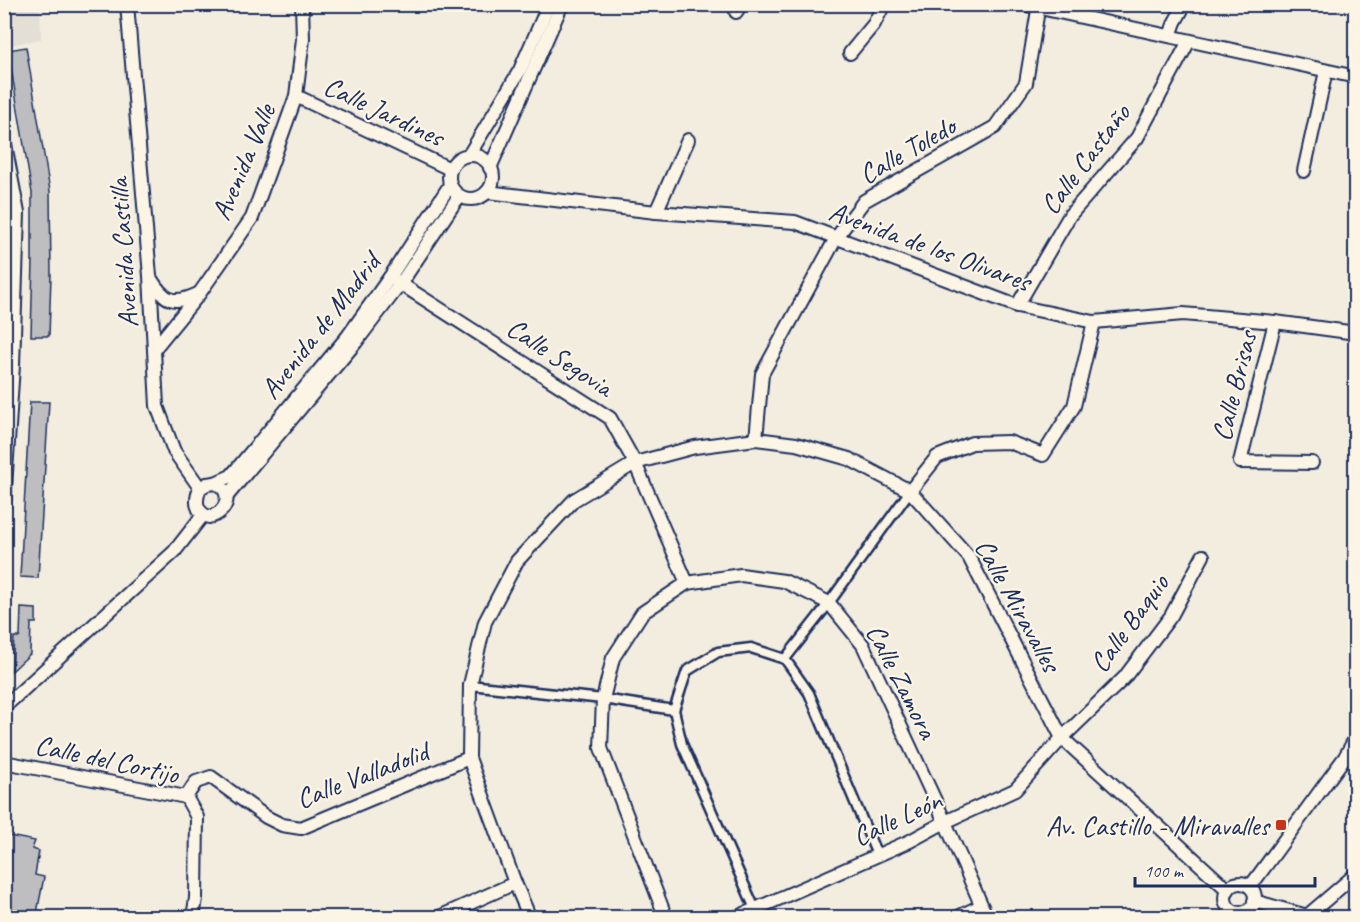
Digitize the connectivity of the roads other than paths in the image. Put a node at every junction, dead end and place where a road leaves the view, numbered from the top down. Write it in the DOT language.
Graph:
graph roads {
  1 [pos="127,4"];
  2 [pos="302,4"];
  3 [pos="549,4"];
  4 [pos="562,4"];
  5 [pos="884,4"];
  6 [pos="1022,4"];
  7 [pos="1185,4"];
  8 [pos="1040,6"];
  9 [pos="1170,36"];
  10 [pos="1189,41"];
  11 [pos="850,52"];
  12 [pos="1326,71"];
  13 [pos="1356,77"];
  14 [pos="296,96"];
  15 [pos="4,139"];
  16 [pos="688,141"];
  17 [pos="469,155"];
  18 [pos="7,165"];
  19 [pos="490,168"];
  20 [pos="450,169"];
  21 [pos="1304,171"];
  22 [pos="450,185"];
  23 [pos="487,192"];
  24 [pos="459,196"];
  25 [pos="656,212"];
  26 [pos="836,238"];
  27 [pos="150,276"];
  28 [pos="396,280"];
  29 [pos="199,294"];
  30 [pos="1017,306"];
  31 [pos="1094,322"];
  32 [pos="1275,322"];
  33 [pos="1356,333"];
  34 [pos="155,348"];
  35 [pos="13,365"];
  36 [pos="4,387"];
  37 [pos="756,439"];
  38 [pos="635,463"];
  39 [pos="1312,463"];
  40 [pos="215,483"];
  41 [pos="200,488"];
  42 [pos="910,491"];
  43 [pos="227,496"];
  44 [pos="4,503"];
  45 [pos="203,515"];
  46 [pos="1203,556"];
  47 [pos="687,583"];
  48 [pos="829,603"];
  49 [pos="785,659"];
  50 [pos="471,685"];
  51 [pos="603,699"];
  52 [pos="4,707"];
  53 [pos="674,710"];
  54 [pos="1356,737"];
  55 [pos="1062,738"];
  56 [pos="469,759"];
  57 [pos="4,762"];
  58 [pos="186,798"];
  59 [pos="945,822"];
  60 [pos="877,855"];
  61 [pos="1356,873"];
  62 [pos="515,883"];
  63 [pos="1250,887"];
  64 [pos="1228,890"];
  65 [pos="1254,901"];
  66 [pos="981,906"];
  67 [pos="755,909"];
  68 [pos="1229,914"];
  69 [pos="193,918"];
  70 [pos="437,918"];
  71 [pos="531,918"];
  72 [pos="666,918"];
  73 [pos="735,918"];
  74 [pos="956,918"];
  75 [pos="987,918"];
  1 -- 27 [label="street, Avenida Castilla"];
  2 -- 14 [label="street, Avenida Valle"];
  3 -- 17 [label="street"];
  4 -- 19 [label="street"];
  5 -- 11 [label="street"];
  6 -- 8 [label="street"];
  7 -- 9 [label="street"];
  8 -- 9 [label="street"];
  8 -- 26 [label="street, Calle Toledo"];
  9 -- 10 [label="street"];
  10 -- 12 [label="street"];
  10 -- 30 [label="street, Calle Castaño"];
  12 -- 13 [label="street"];
  12 -- 21 [label="street"];
  14 -- 20 [label="street, Calle Jardines"];
  14 -- 29 [label="street, Avenida Valle"];
  15 -- 18 [label="street"];
  16 -- 25 [label="street"];
  17 -- 19 [label="street"];
  17 -- 20 [label="street"];
  18 -- 35 [label="street"];
  19 -- 23 [label="street"];
  20 -- 22 [label="street"];
  22 -- 24 [label="street"];
  22 -- 28 [label="street, Avenida de Madrid"];
  23 -- 24 [label="street"];
  23 -- 25 [label="street, Avenida de los Olivares"];
  24 -- 28 [label="street, Avenida de Madrid"];
  25 -- 26 [label="street, Avenida de los Olivares"];
  26 -- 30 [label="street, Avenida de los Olivares"];
  26 -- 37 [label="street, Calle Toledo"];
  27 -- 29 [label="street"];
  27 -- 34 [label="street, Avenida Castilla"];
  28 -- 38 [label="street, Calle Segovia"];
  28 -- 40 [label="street, Avenida de Madrid"];
  28 -- 43 [label="street, Avenida de Madrid"];
  29 -- 34 [label="street, Avenida Valle"];
  30 -- 31 [label="street, Avenida de los Olivares"];
  31 -- 32 [label="street, Avenida de los Olivares"];
  31 -- 42 [label="street"];
  32 -- 33 [label="street, Avenida de los Olivares"];
  32 -- 39 [label="street, Calle Brisas"];
  34 -- 41 [label="street, Avenida Castilla"];
  35 -- 36 [label="street"];
  35 -- 44 [label="street"];
  37 -- 38 [label="street, Calle Miravalles"];
  37 -- 42 [label="street, Calle Miravalles"];
  38 -- 47 [label="street, Calle Segovia"];
  38 -- 50 [label="street, Calle Miravalles"];
  40 -- 41 [label="street"];
  40 -- 43 [label="street"];
  41 -- 45 [label="street"];
  42 -- 48 [label="street"];
  42 -- 55 [label="street, Calle Miravalles"];
  43 -- 45 [label="street"];
  45 -- 52 [label="street"];
  46 -- 55 [label="street, Calle Baquio"];
  47 -- 48 [label="street, Calle Zamora"];
  47 -- 51 [label="street, Calle Zamora"];
  48 -- 49 [label="street"];
  48 -- 59 [label="street, Calle Zamora"];
  49 -- 53 [label="street"];
  49 -- 60 [label="street"];
  50 -- 51 [label="street"];
  50 -- 56 [label="street, Calle Miravalles"];
  51 -- 53 [label="street"];
  51 -- 72 [label="street, Calle Zamora"];
  53 -- 67 [label="street"];
  54 -- 63 [label="street"];
  55 -- 59 [label="street, Calle León"];
  55 -- 64 [label="street, Calle Miravalles"];
  56 -- 58 [label="street, Calle Valladolid"];
  56 -- 62 [label="street, Calle Miravalles"];
  57 -- 58 [label="street, Calle del Cortijo"];
  58 -- 69 [label="street, Calle del Cortijo"];
  59 -- 60 [label="street, Calle León"];
  59 -- 66 [label="street, Calle Zamora"];
  60 -- 67 [label="street, Calle León"];
  61 -- 65 [label="street"];
  62 -- 70 [label="street"];
  62 -- 71 [label="street, Calle Miravalles"];
  63 -- 64 [label="street"];
  63 -- 65 [label="street"];
  64 -- 68 [label="street"];
  65 -- 68 [label="street"];
  66 -- 74 [label="street"];
  66 -- 75 [label="street, Calle Zamora"];
  67 -- 73 [label="street, Calle León"];
}
